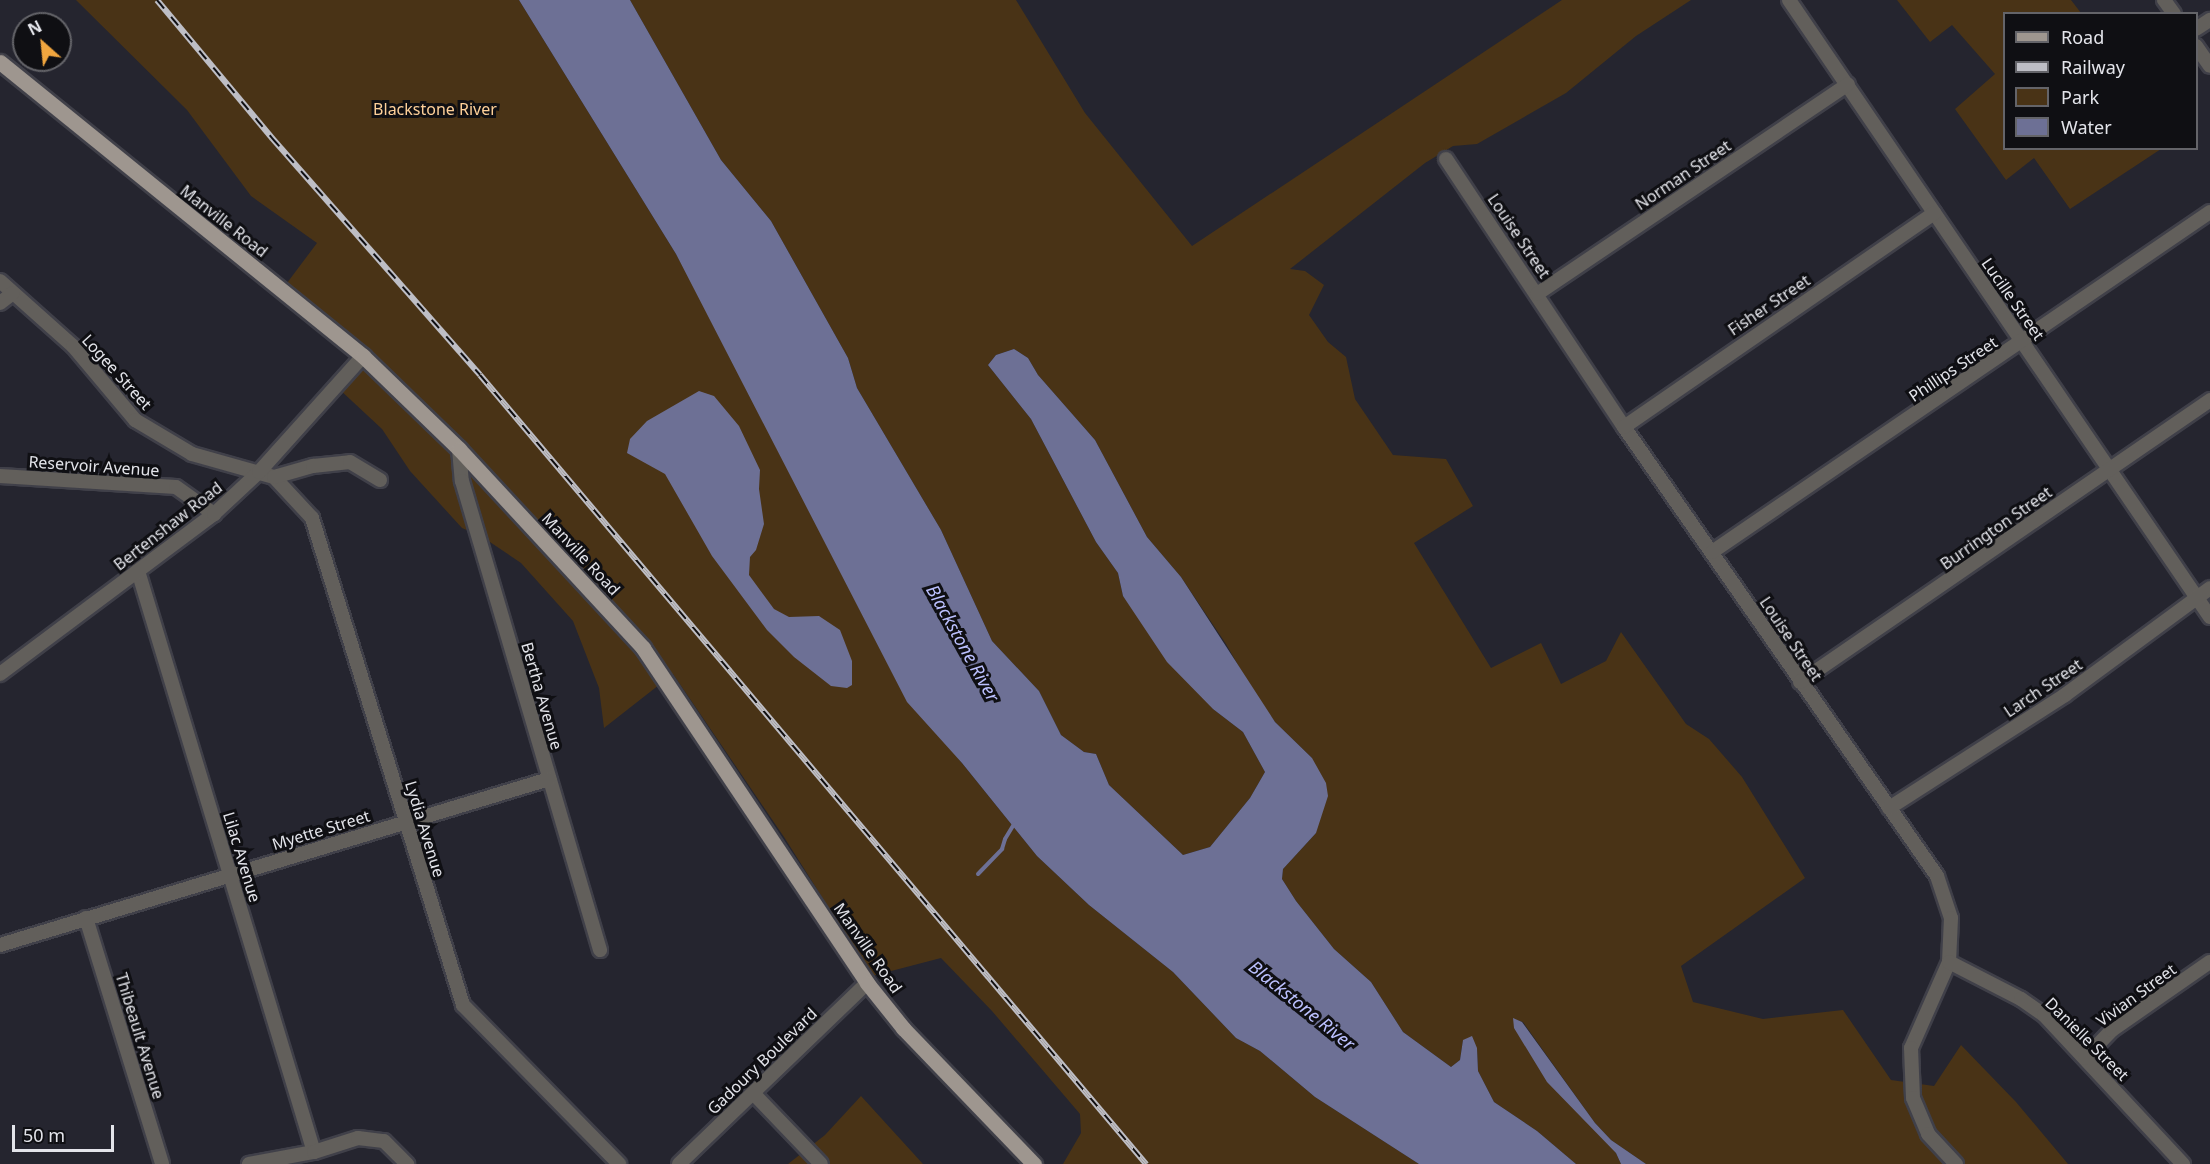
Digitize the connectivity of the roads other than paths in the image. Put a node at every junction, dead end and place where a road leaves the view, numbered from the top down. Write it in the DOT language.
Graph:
graph roads {
  1 [pos="1789,0"];
  2 [pos="2198,49"];
  3 [pos="0,62"];
  4 [pos="2210,66"];
  5 [pos="1848,84"];
  6 [pos="1446,159"];
  7 [pos="2210,212"];
  8 [pos="1934,213"];
  9 [pos="0,281"];
  10 [pos="13,293"];
  11 [pos="1537,294"];
  12 [pos="0,303"];
  13 [pos="2023,341"];
  14 [pos="363,356"];
  15 [pos="2210,400"];
  16 [pos="1624,427"];
  17 [pos="459,449"];
  18 [pos="2110,469"];
  19 [pos="259,472"];
  20 [pos="0,476"];
  21 [pos="273,477"];
  22 [pos="380,480"];
  23 [pos="214,514"];
  24 [pos="1712,552"];
  25 [pos="138,571"];
  26 [pos="2210,588"];
  27 [pos="2196,598"];
  28 [pos="2210,617"];
  29 [pos="1,670"];
  30 [pos="1800,682"];
  31 [pos="549,779"];
  32 [pos="1889,808"];
  33 [pos="406,822"];
  34 [pos="231,875"];
  35 [pos="86,918"];
  36 [pos="0,945"];
  37 [pos="600,950"];
  38 [pos="1949,962"];
  39 [pos="2210,962"];
  40 [pos="867,982"];
  41 [pos="2085,1058"];
  42 [pos="753,1093"];
  43 [pos="314,1152"];
  44 [pos="162,1164"];
  45 [pos="249,1164"];
  46 [pos="407,1164"];
  47 [pos="619,1164"];
  48 [pos="679,1164"];
  49 [pos="821,1164"];
  50 [pos="1034,1164"];
  51 [pos="1956,1164"];
  52 [pos="2182,1164"];
  1 -- 5 [label="street, Lucille Street"];
  2 -- 4 [label="street"];
  3 -- 14 [label="main road, Manville Road"];
  5 -- 8 [label="street, Lucille Street"];
  5 -- 11 [label="street, Norman Street"];
  6 -- 11 [label="street, Louise Street"];
  7 -- 13 [label="street, Phillips Street"];
  8 -- 13 [label="street, Lucille Street"];
  8 -- 16 [label="street, Fisher Street"];
  9 -- 10 [label="street, Logee Street"];
  10 -- 12 [label="street"];
  10 -- 19 [label="street, Logee Street"];
  11 -- 16 [label="street, Louise Street"];
  13 -- 18 [label="street, Lucille Street"];
  13 -- 24 [label="street, Phillips Street"];
  14 -- 17 [label="main road, Manville Road"];
  14 -- 19 [label="street, Bertenshaw Road"];
  15 -- 18 [label="street, Burrington Street"];
  16 -- 24 [label="street, Louise Street"];
  17 -- 31 [label="street, Bertha Avenue"];
  17 -- 40 [label="main road, Manville Road"];
  18 -- 27 [label="street, Lucille Street"];
  18 -- 30 [label="street, Burrington Street"];
  19 -- 21 [label="street, Lydia Avenue"];
  19 -- 23 [label="street, Bertenshaw Road"];
  20 -- 23 [label="street, Reservoir Avenue"];
  21 -- 22 [label="street"];
  21 -- 33 [label="street, Lydia Avenue"];
  23 -- 25 [label="street, Bertenshaw Road"];
  24 -- 30 [label="street, Louise Street"];
  25 -- 29 [label="street, Bertenshaw Road"];
  25 -- 34 [label="street, Lilac Avenue"];
  26 -- 27 [label="street, Larch Street"];
  27 -- 28 [label="street, Lucille Street"];
  27 -- 32 [label="street, Larch Street"];
  30 -- 32 [label="street, Louise Street"];
  31 -- 33 [label="street, Myette Street"];
  31 -- 37 [label="street, Bertha Avenue"];
  32 -- 38 [label="street, Louise Street"];
  33 -- 34 [label="street, Myette Street"];
  33 -- 47 [label="street, Lydia Avenue"];
  34 -- 35 [label="street, Myette Street"];
  34 -- 43 [label="street, Lilac Avenue"];
  35 -- 36 [label="street, Myette Street"];
  35 -- 44 [label="street, Thibeault Avenue"];
  38 -- 41 [label="street, Danielle Street"];
  38 -- 51 [label="street, Louise Street"];
  39 -- 41 [label="street, Vivian Street"];
  40 -- 42 [label="street, Gadoury Boulevard"];
  40 -- 50 [label="main road, Manville Road"];
  41 -- 52 [label="street, Danielle Street"];
  42 -- 48 [label="street, Gadoury Boulevard"];
  42 -- 49 [label="street"];
  43 -- 45 [label="street"];
  43 -- 46 [label="street"];
}
